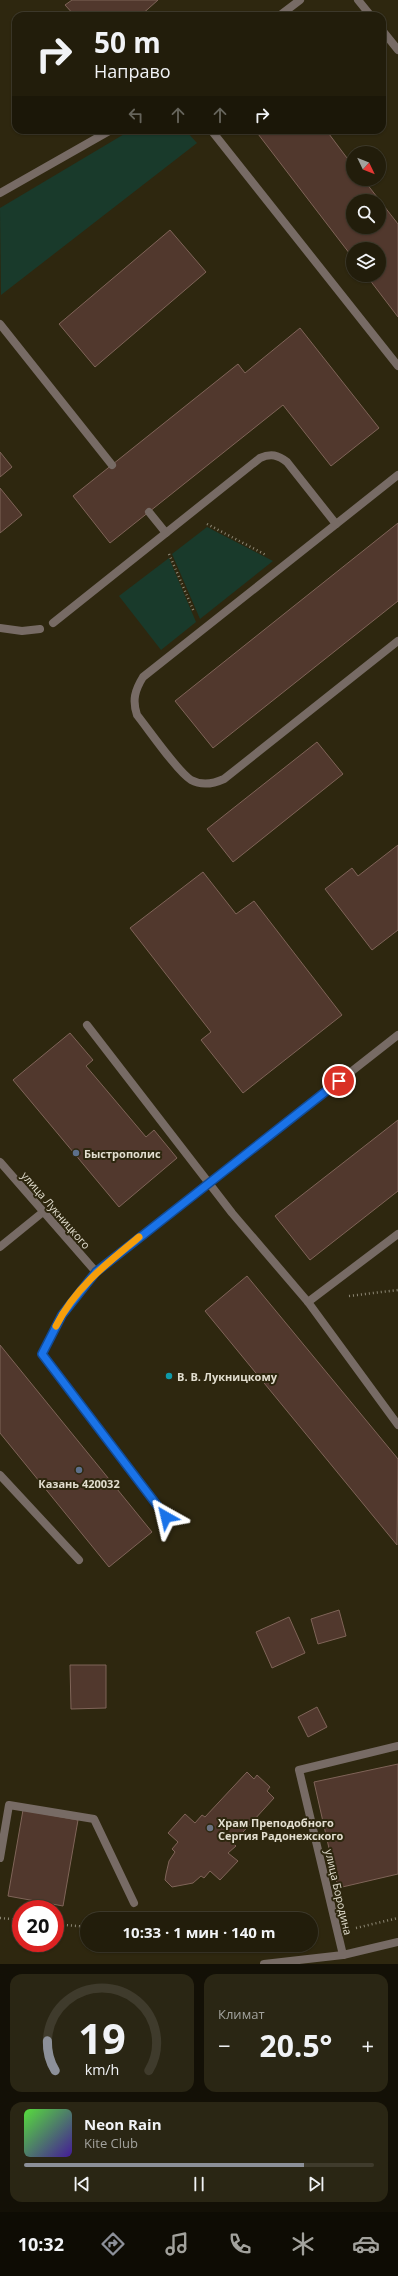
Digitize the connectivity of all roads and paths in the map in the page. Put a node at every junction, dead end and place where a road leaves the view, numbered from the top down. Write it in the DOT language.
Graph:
graph roads {
  1 [pos="300,0"];
  2 [pos="358,0"];
  3 [pos="284,12"];
  4 [pos="368,12"];
  5 [pos="386,35"];
  6 [pos="398,50"];
  7 [pos="104,134"];
  8 [pos="214,134"];
  9 [pos="0,192"];
  10 [pos="0,324"];
  11 [pos="398,366"];
  12 [pos="112,464"];
  13 [pos="398,475"];
  14 [pos="149,512"];
  15 [pos="188,515"];
  16 [pos="336,524"];
  17 [pos="164,534"];
  18 [pos="284,565"];
  19 [pos="53,623"];
  20 [pos="0,628"];
  21 [pos="40,629"];
  22 [pos="202,630"];
  23 [pos="398,641"];
  24 [pos="87,1025"];
  25 [pos="398,1034"];
  26 [pos="0,1162"];
  27 [pos="208,1183"];
  28 [pos="43,1212"];
  29 [pos="398,1234"];
  30 [pos="0,1248"];
  31 [pos="96,1272"];
  32 [pos="398,1290"];
  33 [pos="345,1297"];
  34 [pos="308,1302"];
  35 [pos="398,1425"];
  36 [pos="0,1476"];
  37 [pos="166,1517"];
  38 [pos="79,1560"];
  39 [pos="398,1746"];
  40 [pos="0,1858"];
  41 [pos="134,1903"];
  42 [pos="0,1918"];
  43 [pos="12,1919"];
  44 [pos="64,1925"];
  45 [pos="80,1926"];
  46 [pos="398,1942"];
  47 [pos="343,1955"];
  48 [pos="264,1964"];
  1 -- 3 [label="street"];
  2 -- 4 [label="street"];
  5 -- 6 [label="street"];
  7 -- 9 [label="street"];
  8 -- 11 [label="street"];
  10 -- 12 [label="street"];
  13 -- 16 [label="street"];
  14 -- 17 [label="street"];
  15 -- 16 [label="street"];
  15 -- 17 [label="street"];
  15 -- 18 [label="path"];
  16 -- 18 [label="street"];
  17 -- 19 [label="street"];
  17 -- 22 [label="path"];
  18 -- 22 [label="street"];
  20 -- 21 [label="street"];
  22 -- 23 [label="street"];
  24 -- 27 [label="street"];
  25 -- 27 [label="street"];
  26 -- 28 [label="street, улица Лукницкого"];
  27 -- 31 [label="street"];
  27 -- 34 [label="street"];
  28 -- 30 [label="street"];
  28 -- 31 [label="street, улица Лукницкого"];
  29 -- 34 [label="street"];
  31 -- 37 [label="street"];
  32 -- 33 [label="path"];
  34 -- 35 [label="street"];
  36 -- 38 [label="street"];
  39 -- 47 [label="street, улица Бородина"];
  40 -- 41 [label="street"];
  42 -- 43 [label="path"];
  44 -- 45 [label="path"];
  46 -- 47 [label="street"];
  47 -- 48 [label="street"];
}
